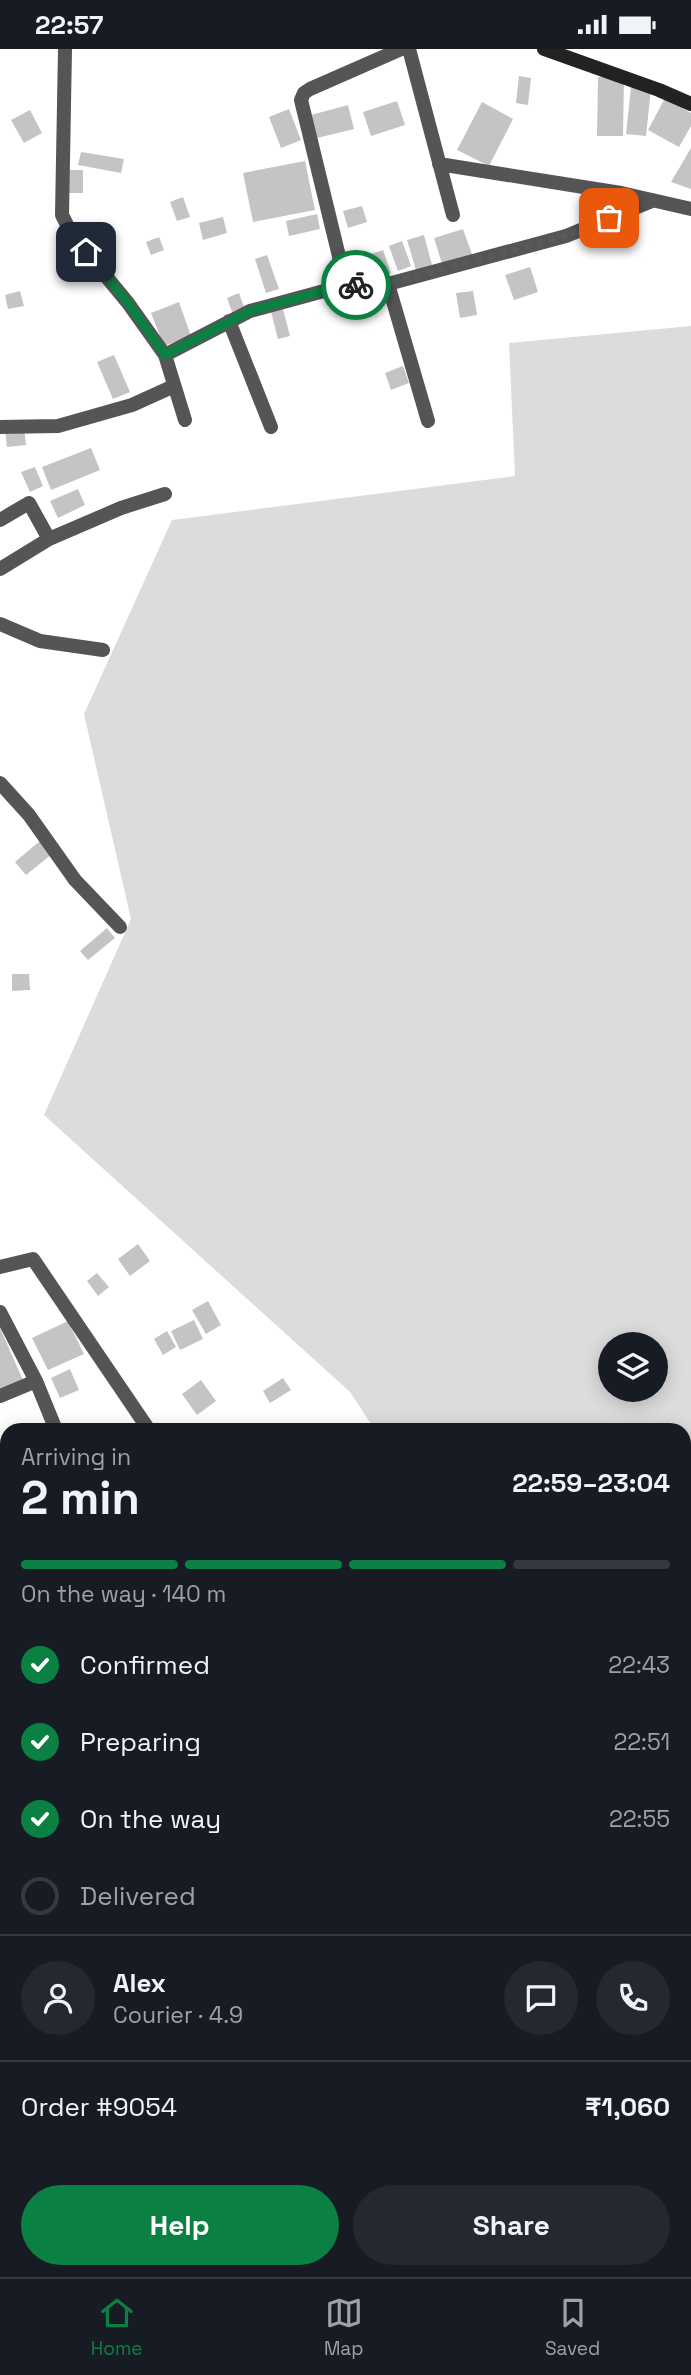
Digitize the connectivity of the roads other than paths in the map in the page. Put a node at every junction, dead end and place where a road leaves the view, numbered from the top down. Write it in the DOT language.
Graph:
graph roads {
  1 [pos="65,49"];
  2 [pos="401,49"];
  3 [pos="409,49"];
  4 [pos="544,49"];
  5 [pos="691,104"];
  6 [pos="439,164"];
  7 [pos="652,201"];
  8 [pos="691,209"];
  9 [pos="453,215"];
  10 [pos="388,284"];
  11 [pos="346,285"];
  12 [pos="229,321"];
  13 [pos="165,355"];
  14 [pos="174,386"];
  15 [pos="185,420"];
  16 [pos="428,421"];
  17 [pos="0,427"];
  18 [pos="271,427"];
  19 [pos="164,494"];
  20 [pos="0,520"];
  21 [pos="49,539"];
  22 [pos="0,569"];
  23 [pos="0,624"];
  24 [pos="103,650"];
  25 [pos="0,783"];
  26 [pos="120,927"];
  27 [pos="0,1267"];
  28 [pos="0,1312"];
  29 [pos="36,1381"];
  30 [pos="0,1396"];
  31 [pos="53,1423"];
  32 [pos="144,1423"];
  1 -- 13 [label="street"];
  2 -- 11 [label="street"];
  3 -- 6 [label="street"];
  4 -- 5 [label="street"];
  6 -- 7 [label="street"];
  6 -- 9 [label="street"];
  7 -- 8 [label="street"];
  7 -- 10 [label="street"];
  10 -- 11 [label="street"];
  10 -- 16 [label="street"];
  11 -- 12 [label="street"];
  12 -- 13 [label="street"];
  12 -- 18 [label="street"];
  13 -- 14 [label="street"];
  14 -- 15 [label="street"];
  14 -- 17 [label="street"];
  19 -- 21 [label="street"];
  20 -- 21 [label="street"];
  21 -- 22 [label="street"];
  23 -- 24 [label="street"];
  25 -- 26 [label="street"];
  27 -- 32 [label="street"];
  28 -- 29 [label="street"];
  29 -- 30 [label="street"];
  29 -- 31 [label="street"];
}
